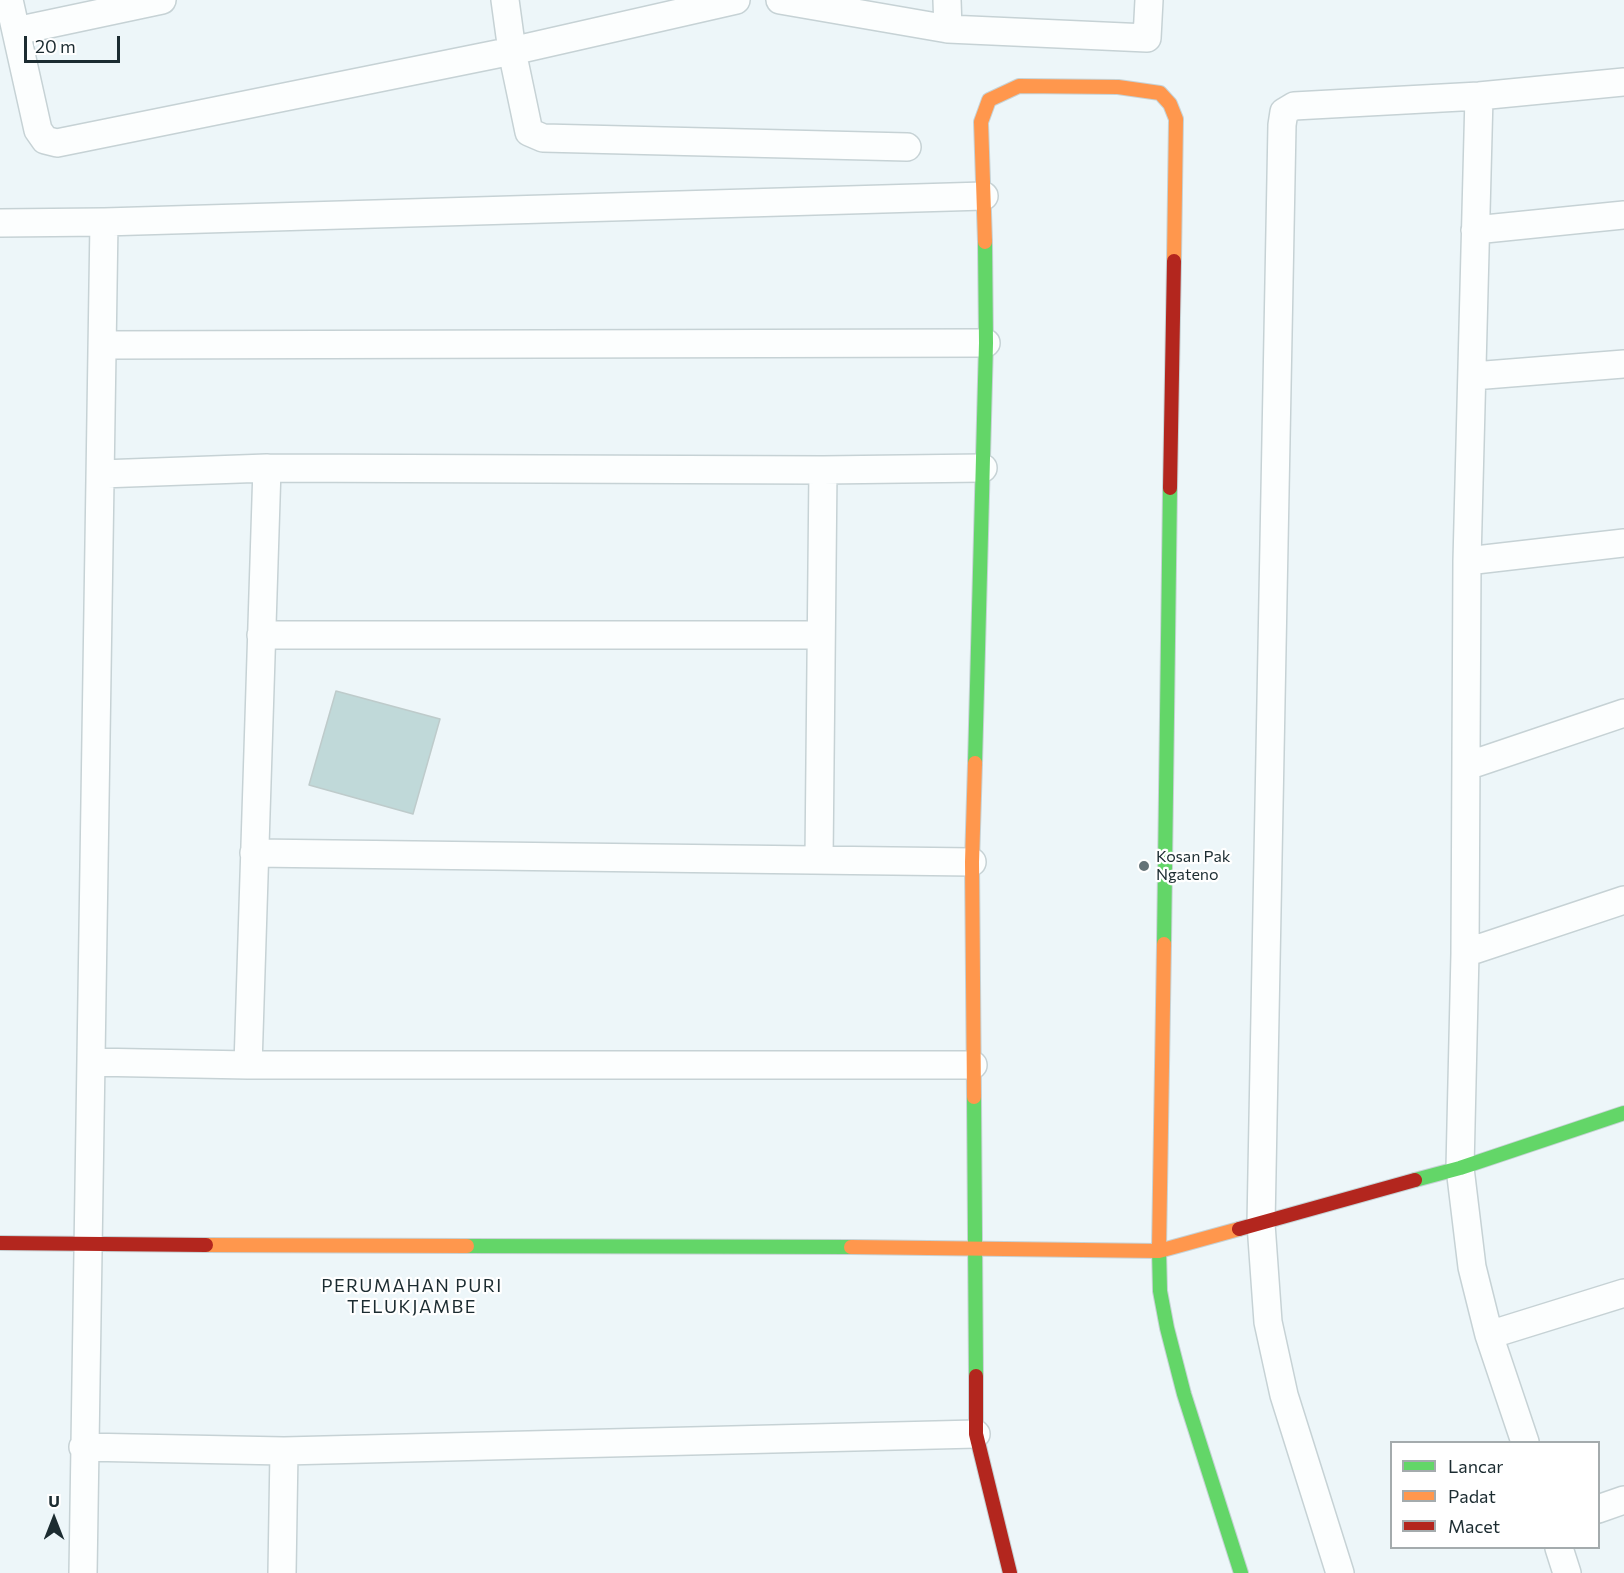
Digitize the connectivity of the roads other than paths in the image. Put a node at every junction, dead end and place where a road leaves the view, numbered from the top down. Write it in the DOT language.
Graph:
graph roads {
  1 [pos="9,0"];
  2 [pos="162,0"];
  3 [pos="505,0"];
  4 [pos="736,0"];
  5 [pos="780,0"];
  6 [pos="947,0"];
  7 [pos="1149,0"];
  8 [pos="948,29"];
  9 [pos="16,31"];
  10 [pos="512,51"];
  11 [pos="1624,82"];
  12 [pos="1479,96"];
  13 [pos="907,147"];
  14 [pos="984,196"];
  15 [pos="1624,215"];
  16 [pos="104,222"];
  17 [pos="0,223"];
  18 [pos="1475,230"];
  19 [pos="986,343"];
  20 [pos="103,345"];
  21 [pos="1624,364"];
  22 [pos="1473,376"];
  23 [pos="267,468"];
  24 [pos="983,468"];
  25 [pos="823,470"];
  26 [pos="100,474"];
  27 [pos="1624,543"];
  28 [pos="1467,561"];
  29 [pos="261,635"];
  30 [pos="820,635"];
  31 [pos="1624,713"];
  32 [pos="1467,766"];
  33 [pos="254,853"];
  34 [pos="819,859"];
  35 [pos="972,862"];
  36 [pos="1624,900"];
  37 [pos="1465,953"];
  38 [pos="91,1062"];
  39 [pos="248,1065"];
  40 [pos="973,1065"];
  41 [pos="1624,1113"];
  42 [pos="1460,1168"];
  43 [pos="1249,1227"];
  44 [pos="0,1243"];
  45 [pos="88,1245"];
  46 [pos="974,1247"];
  47 [pos="1159,1251"];
  48 [pos="1624,1293"];
  49 [pos="1489,1335"];
  50 [pos="976,1434"];
  51 [pos="1524,1441"];
  52 [pos="84,1447"];
  53 [pos="284,1451"];
  54 [pos="1624,1500"];
  55 [pos="1600,1509"];
  56 [pos="1559,1549"];
  57 [pos="83,1573"];
  58 [pos="282,1573"];
  59 [pos="1010,1573"];
  60 [pos="1241,1573"];
  61 [pos="1340,1573"];
  62 [pos="1567,1573"];
  1 -- 9 [label="street"];
  2 -- 9 [label="street"];
  3 -- 10 [label="street"];
  4 -- 10 [label="street"];
  5 -- 8 [label="street"];
  6 -- 8 [label="street"];
  7 -- 8 [label="street"];
  9 -- 10 [label="street"];
  10 -- 13 [label="street"];
  11 -- 12 [label="street"];
  12 -- 18 [label="street"];
  12 -- 43 [label="street"];
  14 -- 16 [label="street"];
  14 -- 19 [label="street"];
  14 -- 47 [label="street"];
  15 -- 18 [label="street"];
  16 -- 17 [label="street"];
  16 -- 20 [label="street"];
  18 -- 22 [label="street"];
  19 -- 20 [label="street"];
  19 -- 24 [label="street"];
  20 -- 26 [label="street"];
  21 -- 22 [label="street"];
  22 -- 28 [label="street"];
  23 -- 25 [label="street"];
  23 -- 26 [label="street"];
  23 -- 29 [label="street"];
  24 -- 25 [label="street"];
  24 -- 35 [label="street"];
  25 -- 30 [label="street"];
  26 -- 38 [label="street"];
  27 -- 28 [label="street"];
  28 -- 32 [label="street"];
  29 -- 30 [label="street"];
  29 -- 33 [label="street"];
  30 -- 34 [label="street"];
  31 -- 32 [label="street"];
  32 -- 37 [label="street"];
  33 -- 34 [label="street"];
  33 -- 39 [label="street"];
  34 -- 35 [label="street"];
  35 -- 40 [label="street"];
  36 -- 37 [label="street"];
  37 -- 42 [label="street"];
  38 -- 39 [label="street"];
  38 -- 45 [label="street"];
  39 -- 40 [label="street"];
  40 -- 46 [label="street"];
  41 -- 42 [label="street"];
  42 -- 43 [label="street"];
  42 -- 49 [label="street"];
  43 -- 47 [label="street"];
  43 -- 61 [label="street"];
  44 -- 45 [label="street"];
  45 -- 46 [label="street"];
  45 -- 52 [label="street"];
  46 -- 47 [label="street"];
  46 -- 50 [label="street"];
  47 -- 60 [label="street"];
  48 -- 49 [label="street"];
  49 -- 51 [label="street"];
  50 -- 53 [label="street"];
  50 -- 59 [label="street"];
  52 -- 53 [label="street"];
  52 -- 57 [label="street"];
  53 -- 58 [label="street"];
  54 -- 55 [label="street"];
  56 -- 62 [label="street"];
}
